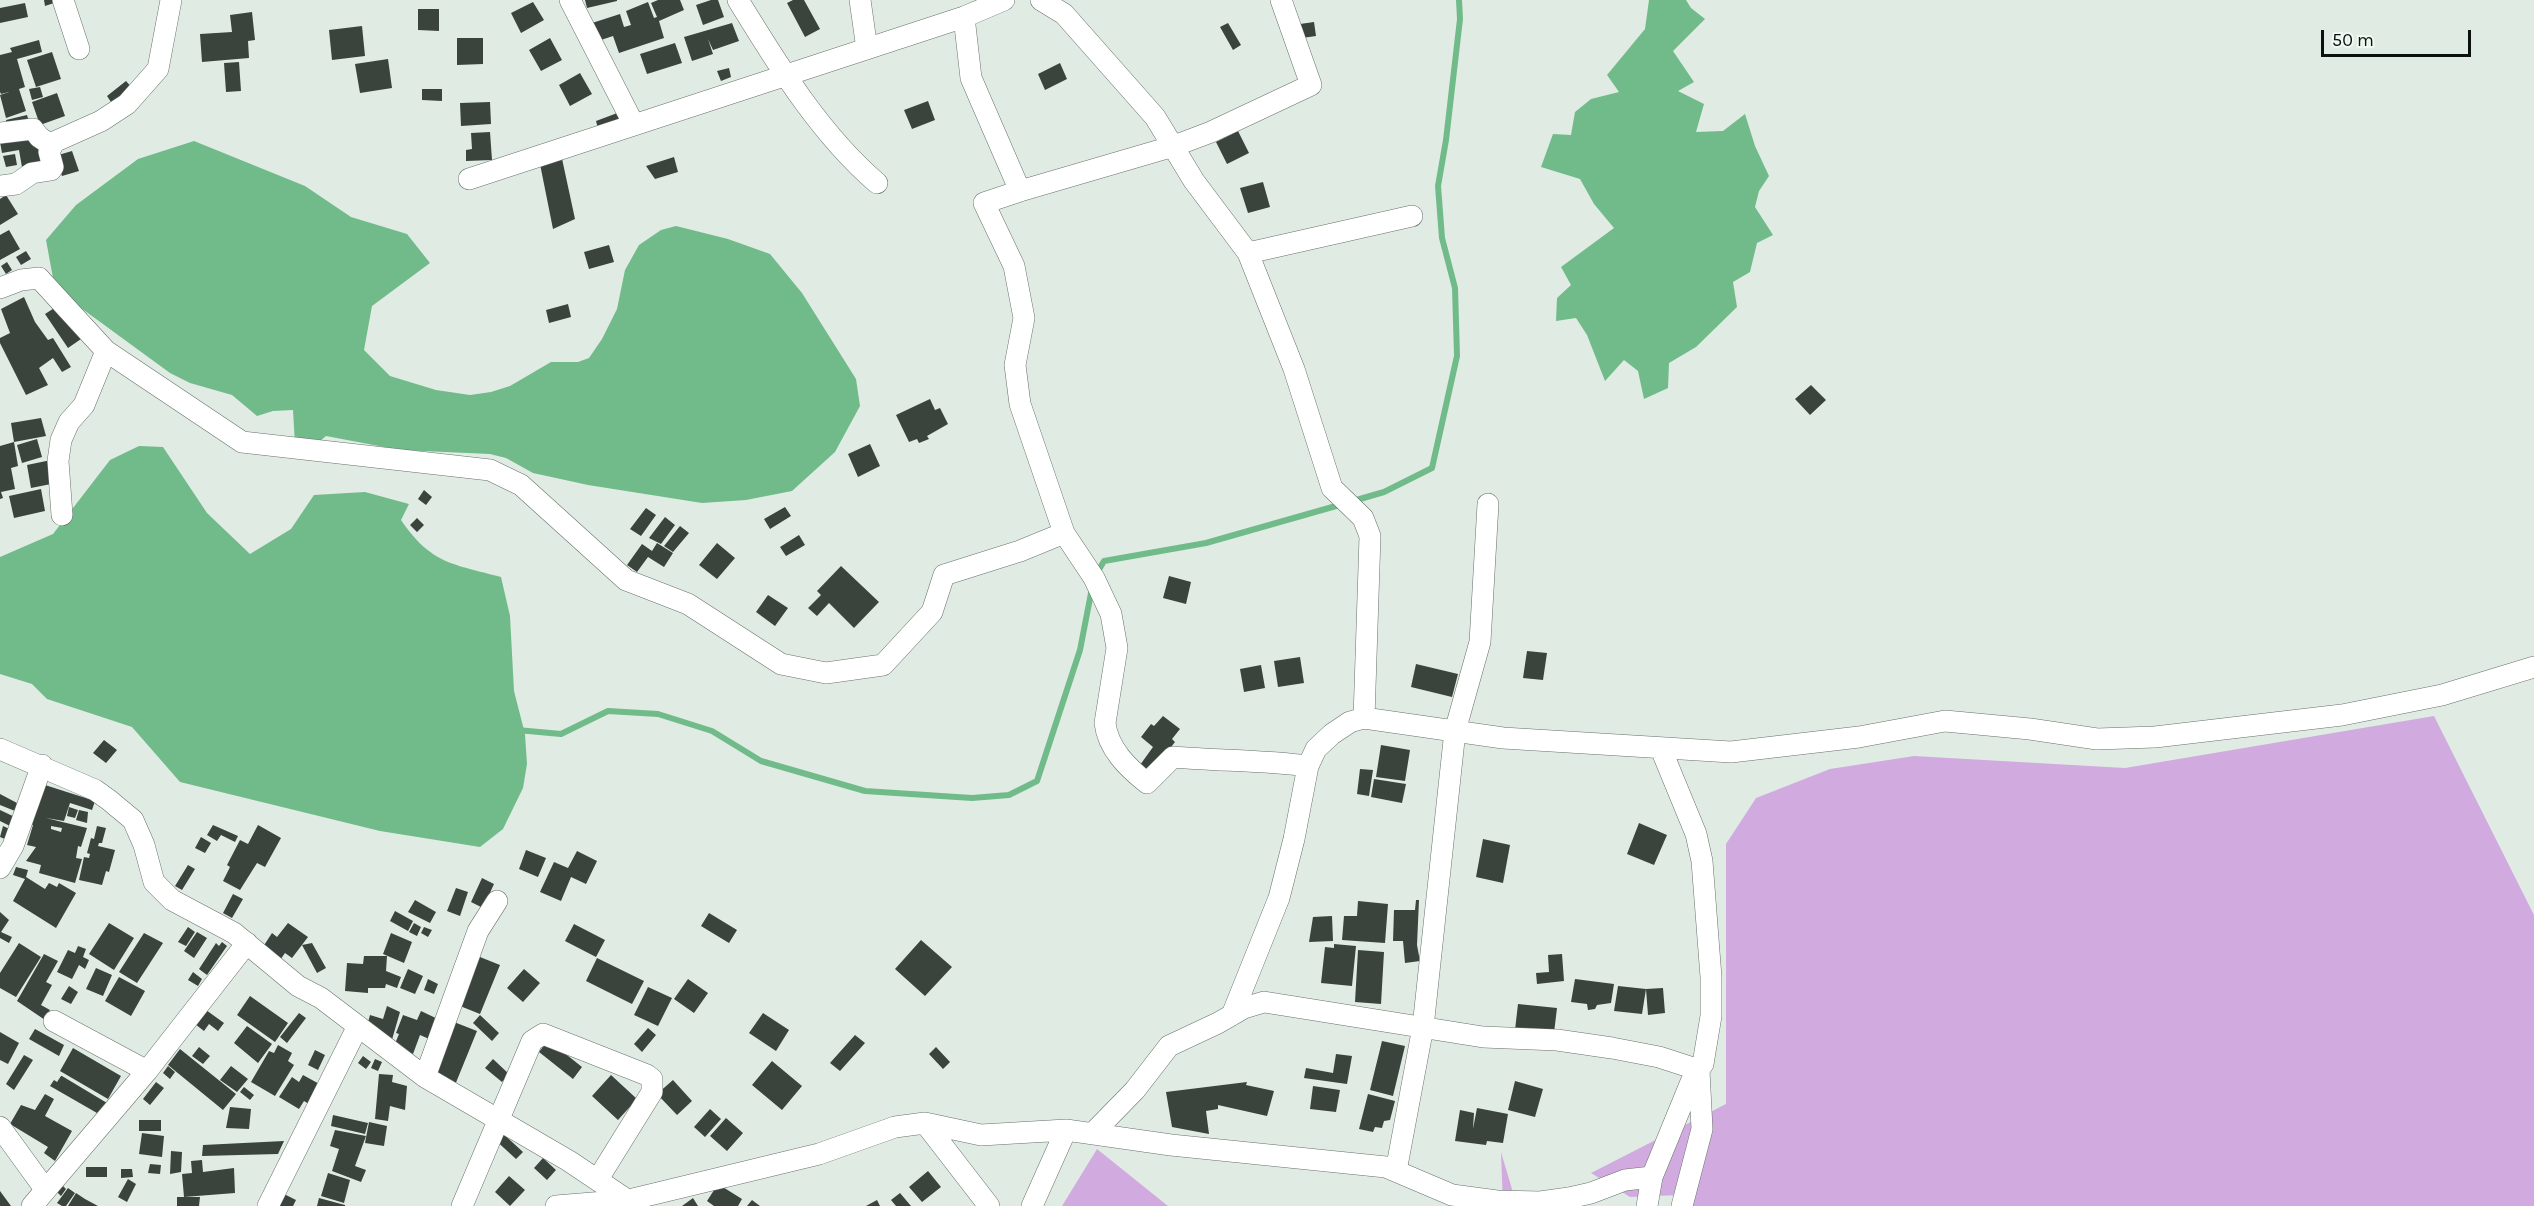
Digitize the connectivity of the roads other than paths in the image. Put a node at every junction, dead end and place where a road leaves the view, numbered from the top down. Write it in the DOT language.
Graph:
graph roads {
  1 [pos="63,0"];
  2 [pos="171,0"];
  3 [pos="570,0"];
  4 [pos="738,0"];
  5 [pos="860,0"];
  6 [pos="1004,0"];
  7 [pos="1041,0"];
  8 [pos="1281,0"];
  9 [pos="964,17"];
  10 [pos="867,49"];
  11 [pos="79,50"];
  12 [pos="785,76"];
  13 [pos="634,125"];
  14 [pos="0,134"];
  15 [pos="51,145"];
  16 [pos="1174,146"];
  17 [pos="469,179"];
  18 [pos="877,183"];
  19 [pos="0,186"];
  20 [pos="1020,191"];
  21 [pos="1412,216"];
  22 [pos="1248,253"];
  23 [pos="0,288"];
  24 [pos="106,351"];
  25 [pos="1488,504"];
  26 [pos="62,515"];
  27 [pos="1064,533"];
  28 [pos="2534,667"];
  29 [pos="1364,718"];
  30 [pos="1455,731"];
  31 [pos="1661,748"];
  32 [pos="0,749"];
  33 [pos="42,765"];
  34 [pos="1308,766"];
  35 [pos="0,868"];
  36 [pos="497,901"];
  37 [pos="247,943"];
  38 [pos="1233,1015"];
  39 [pos="54,1021"];
  40 [pos="358,1026"];
  41 [pos="1422,1027"];
  42 [pos="1699,1070"];
  43 [pos="147,1071"];
  44 [pos="424,1077"];
  45 [pos="498,1121"];
  46 [pos="925,1123"];
  47 [pos="0,1127"];
  48 [pos="1066,1130"];
  49 [pos="1093,1134"];
  50 [pos="1396,1171"];
  51 [pos="1652,1177"];
  52 [pos="598,1179"];
  53 [pos="45,1189"];
  54 [pos="632,1203"];
  55 [pos="32,1206"];
  56 [pos="268,1206"];
  57 [pos="462,1206"];
  58 [pos="556,1206"];
  59 [pos="571,1206"];
  60 [pos="989,1206"];
  61 [pos="1032,1206"];
  62 [pos="1647,1206"];
  63 [pos="1682,1206"];
  1 -- 11 [label="street"];
  2 -- 15 [label="street"];
  3 -- 13 [label="street"];
  4 -- 12 [label="street"];
  5 -- 10 [label="street"];
  6 -- 9 [label="street"];
  7 -- 16 [label="street"];
  8 -- 16 [label="street"];
  9 -- 10 [label="street"];
  9 -- 20 [label="street"];
  10 -- 12 [label="street"];
  12 -- 13 [label="street"];
  12 -- 18 [label="street"];
  13 -- 17 [label="street"];
  14 -- 15 [label="street"];
  15 -- 19 [label="street"];
  16 -- 20 [label="street"];
  16 -- 22 [label="street"];
  20 -- 27 [label="street"];
  21 -- 22 [label="street"];
  22 -- 29 [label="street"];
  23 -- 24 [label="street"];
  24 -- 26 [label="street"];
  24 -- 27 [label="street"];
  25 -- 30 [label="street"];
  27 -- 34 [label="street"];
  28 -- 31 [label="street"];
  29 -- 30 [label="street"];
  29 -- 34 [label="street"];
  30 -- 31 [label="street"];
  30 -- 41 [label="street"];
  31 -- 42 [label="street"];
  32 -- 33 [label="street"];
  33 -- 35 [label="street"];
  33 -- 37 [label="street"];
  34 -- 38 [label="street"];
  36 -- 44 [label="street"];
  37 -- 40 [label="street"];
  37 -- 43 [label="street"];
  38 -- 41 [label="street"];
  38 -- 49 [label="street"];
  39 -- 43 [label="street"];
  40 -- 44 [label="street"];
  40 -- 56 [label="street"];
  41 -- 42 [label="street"];
  41 -- 50 [label="street"];
  42 -- 51 [label="street"];
  42 -- 63 [label="street"];
  43 -- 53 [label="street"];
  44 -- 45 [label="street"];
  45 -- 52 [label="street"];
  45 -- 52 [label="street"];
  45 -- 57 [label="street"];
  46 -- 48 [label="street"];
  46 -- 54 [label="street"];
  46 -- 60 [label="street"];
  47 -- 53 [label="street"];
  48 -- 49 [label="street"];
  48 -- 61 [label="street"];
  49 -- 50 [label="street"];
  50 -- 51 [label="street"];
  51 -- 62 [label="street"];
  52 -- 54 [label="street"];
  53 -- 55 [label="street"];
  54 -- 59 [label="street"];
  58 -- 59 [label="street"];
}
